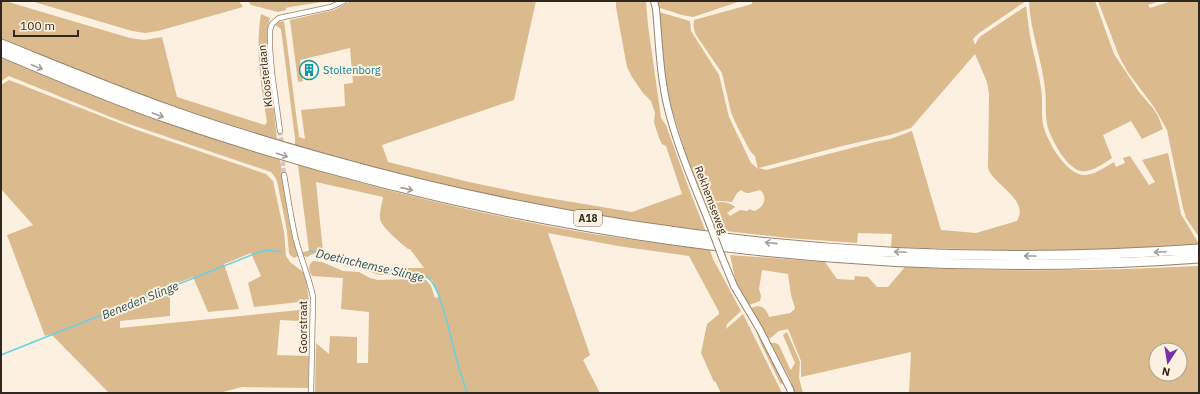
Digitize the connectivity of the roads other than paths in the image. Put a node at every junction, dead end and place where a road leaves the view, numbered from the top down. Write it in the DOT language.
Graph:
graph roads {
  1 [pos="344,1"];
  2 [pos="654,1"];
  3 [pos="1,44"];
  4 [pos="1,52"];
  5 [pos="280,131"];
  6 [pos="284,175"];
  7 [pos="1199,250"];
  8 [pos="1199,258"];
  9 [pos="311,393"];
  10 [pos="791,393"];
  1 -- 5 [label="street, Kloosterlaan"];
  2 -- 10 [label="street, Rekhemseweg, bridge"];
  7 -- 3 [label="highway, A18, one-way"];
  4 -- 8 [label="highway, A18, one-way"];
  6 -- 9 [label="street, Goorstraat"];
}
